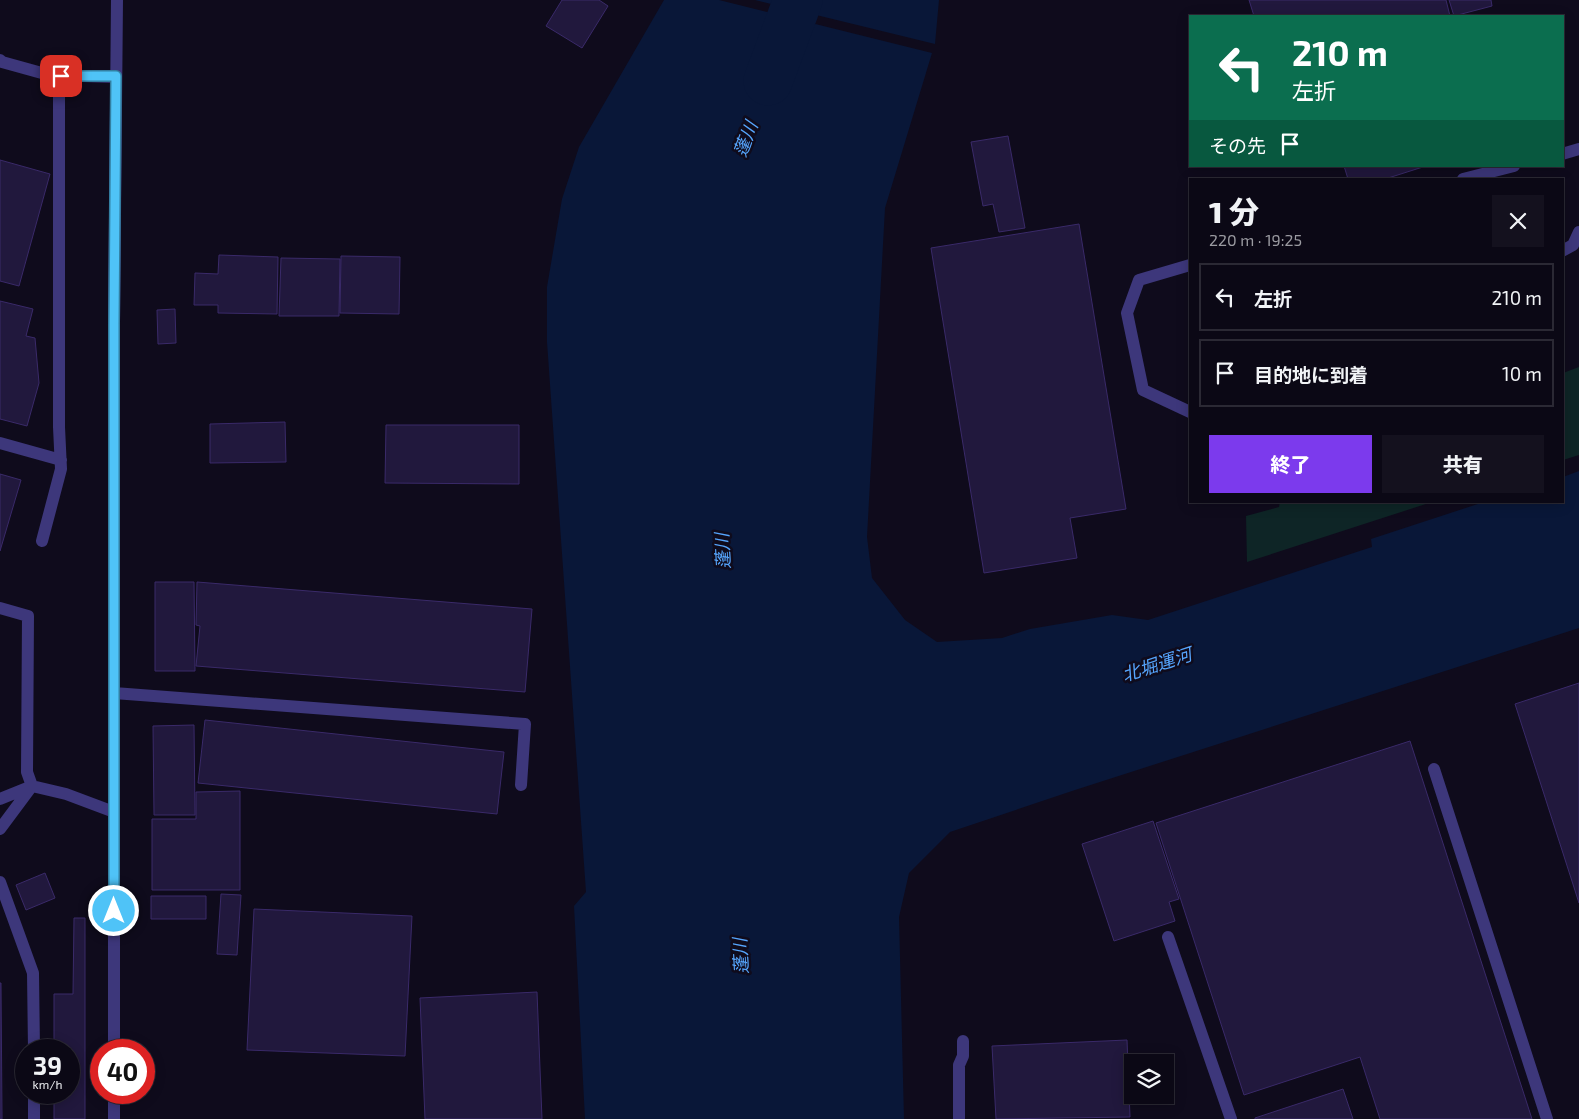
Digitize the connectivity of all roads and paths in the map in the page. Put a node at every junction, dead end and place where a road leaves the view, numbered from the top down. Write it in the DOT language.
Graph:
graph roads {
  1 [pos="117,0"];
  2 [pos="0,60"];
  3 [pos="61,76"];
  4 [pos="116,76"];
  5 [pos="1579,149"];
  6 [pos="1564,153"];
  7 [pos="1510,167"];
  8 [pos="1467,178"];
  9 [pos="1579,232"];
  10 [pos="1564,249"];
  11 [pos="1189,265"];
  12 [pos="1189,412"];
  13 [pos="0,443"];
  14 [pos="61,460"];
  15 [pos="42,541"];
  16 [pos="0,608"];
  17 [pos="114,693"];
  18 [pos="1434,769"];
  19 [pos="521,785"];
  20 [pos="32,786"];
  21 [pos="0,799"];
  22 [pos="114,812"];
  23 [pos="0,829"];
  24 [pos="0,882"];
  25 [pos="1168,937"];
  26 [pos="34,1039"];
  27 [pos="114,1039"];
  28 [pos="963,1041"];
  29 [pos="34,1104"];
  30 [pos="114,1104"];
  31 [pos="34,1119"];
  32 [pos="114,1119"];
  33 [pos="959,1119"];
  34 [pos="1231,1119"];
  35 [pos="1547,1119"];
  1 -- 4 [label="street"];
  2 -- 3 [label="street"];
  3 -- 4 [label="street"];
  3 -- 14 [label="street"];
  4 -- 17 [label="street"];
  5 -- 6 [label="street"];
  7 -- 8 [label="street"];
  9 -- 10 [label="street"];
  11 -- 12 [label="street"];
  13 -- 14 [label="street"];
  14 -- 15 [label="street"];
  16 -- 20 [label="street"];
  17 -- 19 [label="street"];
  17 -- 22 [label="street"];
  18 -- 35 [label="street"];
  20 -- 21 [label="street"];
  20 -- 22 [label="street"];
  20 -- 23 [label="street"];
  22 -- 27 [label="street"];
  24 -- 26 [label="street"];
  25 -- 34 [label="street"];
  28 -- 33 [label="street"];
  29 -- 31 [label="street"];
  30 -- 32 [label="street"];
}
